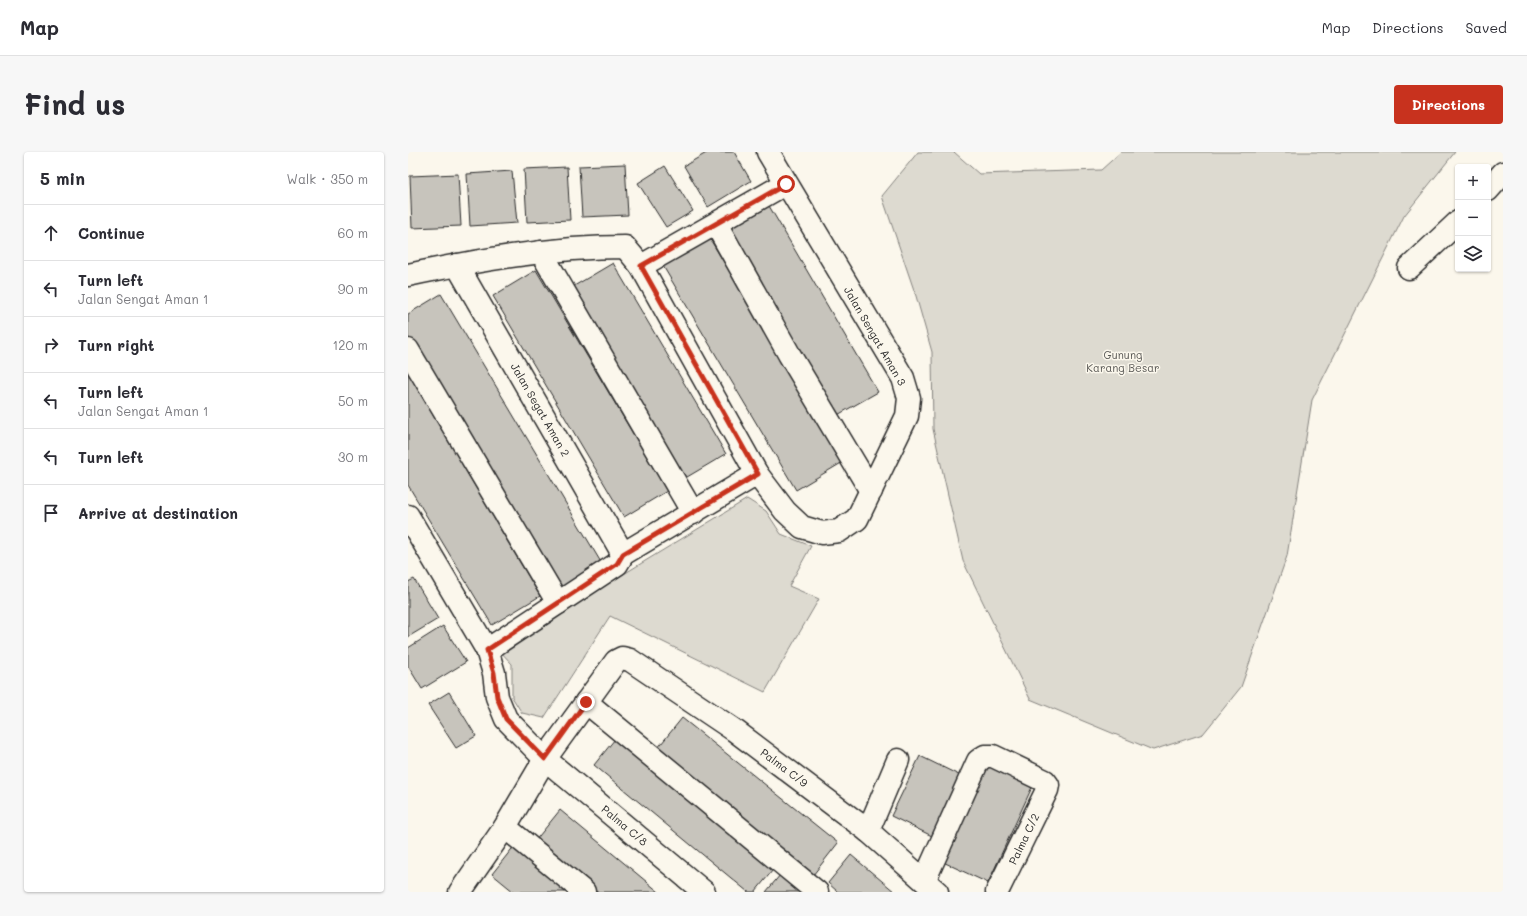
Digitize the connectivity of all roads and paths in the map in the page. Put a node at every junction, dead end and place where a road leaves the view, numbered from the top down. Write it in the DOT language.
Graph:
graph roads {
  1 [pos="768,152"];
  2 [pos="1503,173"];
  3 [pos="786,184"];
  4 [pos="1491,187"];
  5 [pos="716,224"];
  6 [pos="1455,225"];
  7 [pos="541,252"];
  8 [pos="457,265"];
  9 [pos="641,266"];
  10 [pos="1409,268"];
  11 [pos="408,275"];
  12 [pos="408,350"];
  13 [pos="758,474"];
  14 [pos="871,491"];
  15 [pos="693,513"];
  16 [pos="408,516"];
  17 [pos="623,554"];
  18 [pos="558,603"];
  19 [pos="487,650"];
  20 [pos="586,702"];
  21 [pos="545,759"];
  22 [pos="898,760"];
  23 [pos="505,827"];
  24 [pos="868,831"];
  25 [pos="931,886"];
  26 [pos="465,890"];
  27 [pos="584,892"];
  28 [pos="704,892"];
  29 [pos="817,892"];
  30 [pos="997,892"];
  1 -- 3 [label="street, Jalan Sengat Aman 3"];
  2 -- 4 [label="street"];
  3 -- 5 [label="street"];
  3 -- 14 [label="street, Jalan Sengat Aman 3"];
  5 -- 9 [label="street"];
  5 -- 14 [label="street"];
  6 -- 10 [label="street"];
  7 -- 8 [label="street"];
  7 -- 9 [label="street, Jalan Sengat Aman 3"];
  7 -- 15 [label="street"];
  8 -- 11 [label="street"];
  8 -- 17 [label="street, Jalan Segat Aman 2"];
  9 -- 13 [label="street, Jalan Sengat Aman 3"];
  12 -- 18 [label="street"];
  13 -- 14 [label="street, Jalan Sengat Aman 3"];
  13 -- 15 [label="street"];
  15 -- 17 [label="street"];
  16 -- 19 [label="street, Palma C/8"];
  17 -- 18 [label="street"];
  18 -- 19 [label="street"];
  19 -- 21 [label="street, Palma C/8"];
  20 -- 21 [label="street"];
  20 -- 24 [label="street, Palma C/9"];
  20 -- 29 [label="street"];
  21 -- 23 [label="street"];
  21 -- 28 [label="street, Palma C/8"];
  22 -- 24 [label="street"];
  23 -- 26 [label="street"];
  23 -- 27 [label="street"];
  24 -- 25 [label="street, Palma C/9"];
  25 -- 30 [label="street, Palma C/2"];
}
